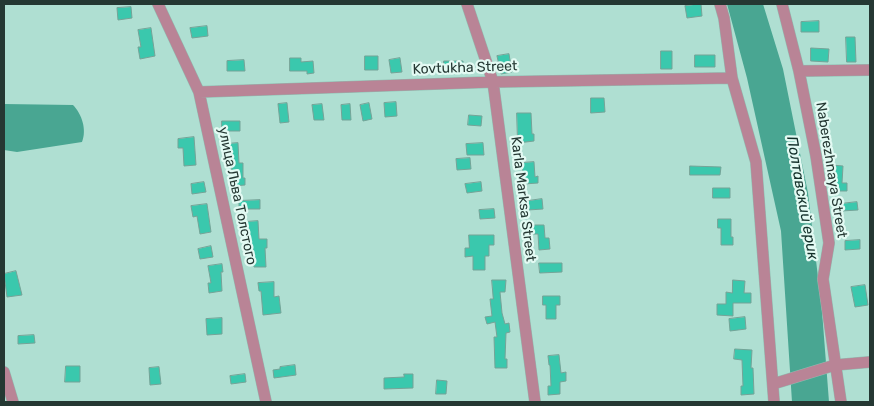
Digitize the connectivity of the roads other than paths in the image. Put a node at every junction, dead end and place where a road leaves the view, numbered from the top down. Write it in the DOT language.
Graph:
graph roads {
  1 [pos="158,4"];
  2 [pos="467,4"];
  3 [pos="720,4"];
  4 [pos="782,4"];
  5 [pos="870,70"];
  6 [pos="799,71"];
  7 [pos="732,78"];
  8 [pos="493,82"];
  9 [pos="199,92"];
  10 [pos="870,362"];
  11 [pos="835,366"];
  12 [pos="4,372"];
  13 [pos="772,384"];
  14 [pos="13,402"];
  15 [pos="266,402"];
  16 [pos="535,402"];
  17 [pos="774,402"];
  18 [pos="842,402"];
  1 -- 9 [label="street, улица Льва Толстого"];
  2 -- 8 [label="street, Karla Marksa Street"];
  3 -- 7 [label="street"];
  4 -- 6 [label="street, Naberezhnaya Street"];
  5 -- 6 [label="street"];
  6 -- 11 [label="street, Naberezhnaya Street"];
  7 -- 8 [label="street, Kovtukha Street"];
  7 -- 13 [label="street"];
  8 -- 9 [label="street, Kovtukha Street"];
  8 -- 16 [label="street, Karla Marksa Street"];
  9 -- 15 [label="street, улица Льва Толстого"];
  10 -- 11 [label="street"];
  11 -- 13 [label="street"];
  11 -- 18 [label="street, Naberezhnaya Street"];
  12 -- 14 [label="street"];
  13 -- 17 [label="street"];
}
